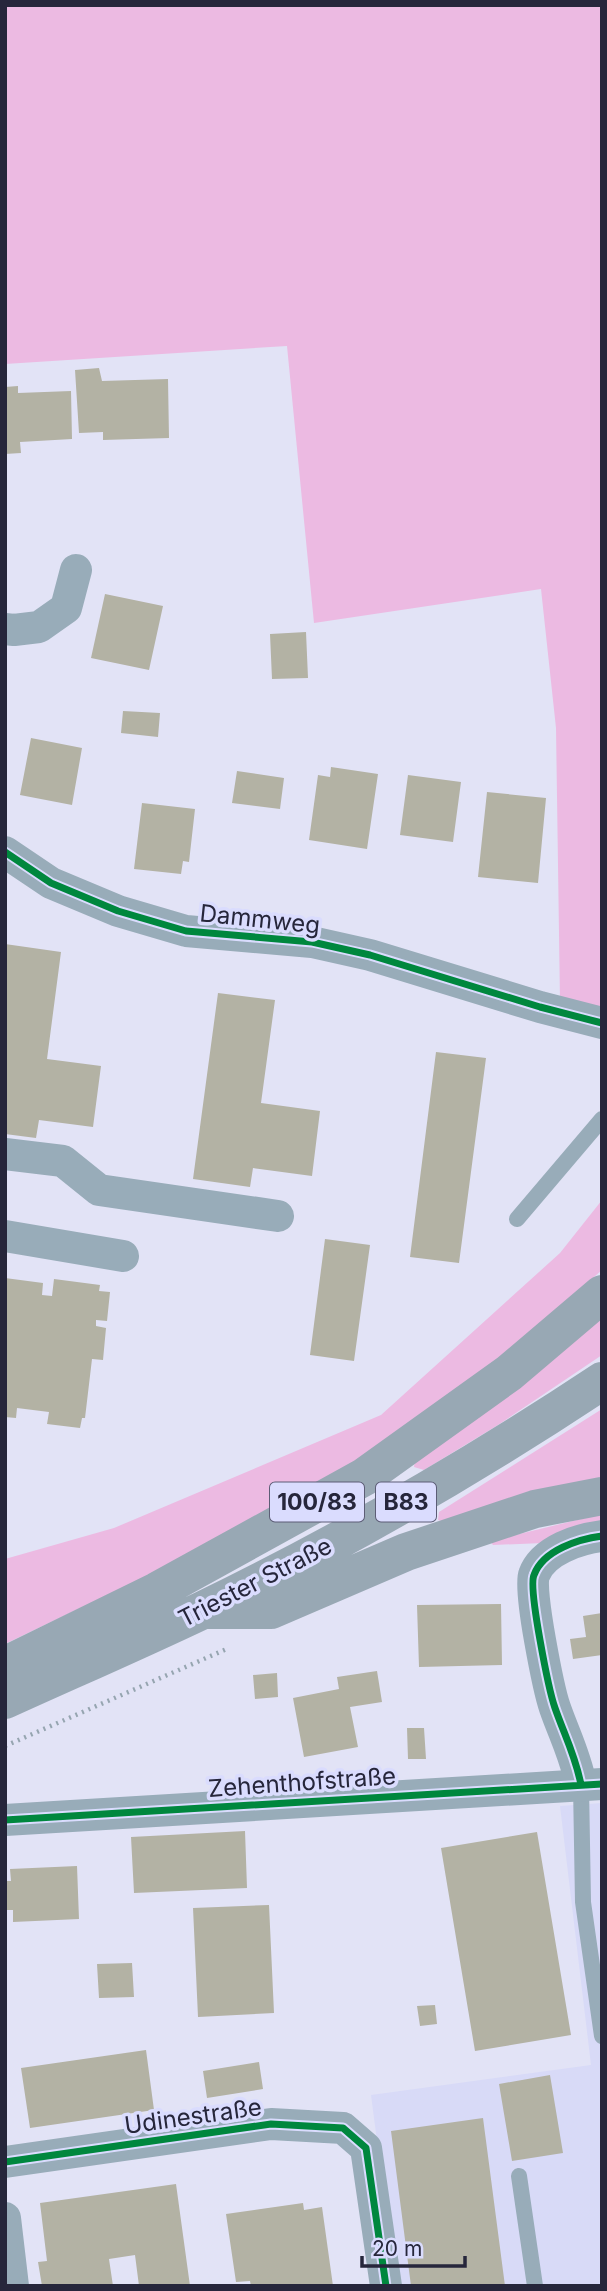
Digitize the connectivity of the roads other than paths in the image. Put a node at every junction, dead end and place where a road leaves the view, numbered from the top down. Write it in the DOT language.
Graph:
graph roads {
  1 [pos="76,570"];
  2 [pos="5,629"];
  3 [pos="5,852"];
  4 [pos="602,1023"];
  5 [pos="602,1119"];
  6 [pos="5,1154"];
  7 [pos="278,1216"];
  8 [pos="517,1219"];
  9 [pos="5,1236"];
  10 [pos="123,1256"];
  11 [pos="602,1294"];
  12 [pos="602,1381"];
  13 [pos="602,1496"];
  14 [pos="602,1536"];
  15 [pos="202,1610"];
  16 [pos="5,1667"];
  17 [pos="5,1700"];
  18 [pos="591,1784"];
  19 [pos="5,1819"];
  20 [pos="602,2036"];
  21 [pos="5,2162"];
  22 [pos="519,2176"];
  23 [pos="5,2218"];
  24 [pos="13,2286"];
  25 [pos="386,2286"];
  26 [pos="535,2286"];
  1 -- 2 [label="street"];
  3 -- 4 [label="street, Dammweg"];
  5 -- 8 [label="lane"];
  6 -- 7 [label="street"];
  9 -- 10 [label="street"];
  11 -- 16 [label="main road, 100/83"];
  12 -- 15 [label="main road, Triester Straße / B83"];
  13 -- 15 [label="main road"];
  14 -- 18 [label="street"];
  15 -- 17 [label="main road, Triester Straße / B83"];
  18 -- 19 [label="street, Zehenthofstraße"];
  18 -- 20 [label="lane"];
  21 -- 25 [label="street, Udinestraße"];
  22 -- 26 [label="lane"];
  23 -- 24 [label="street"];
}
